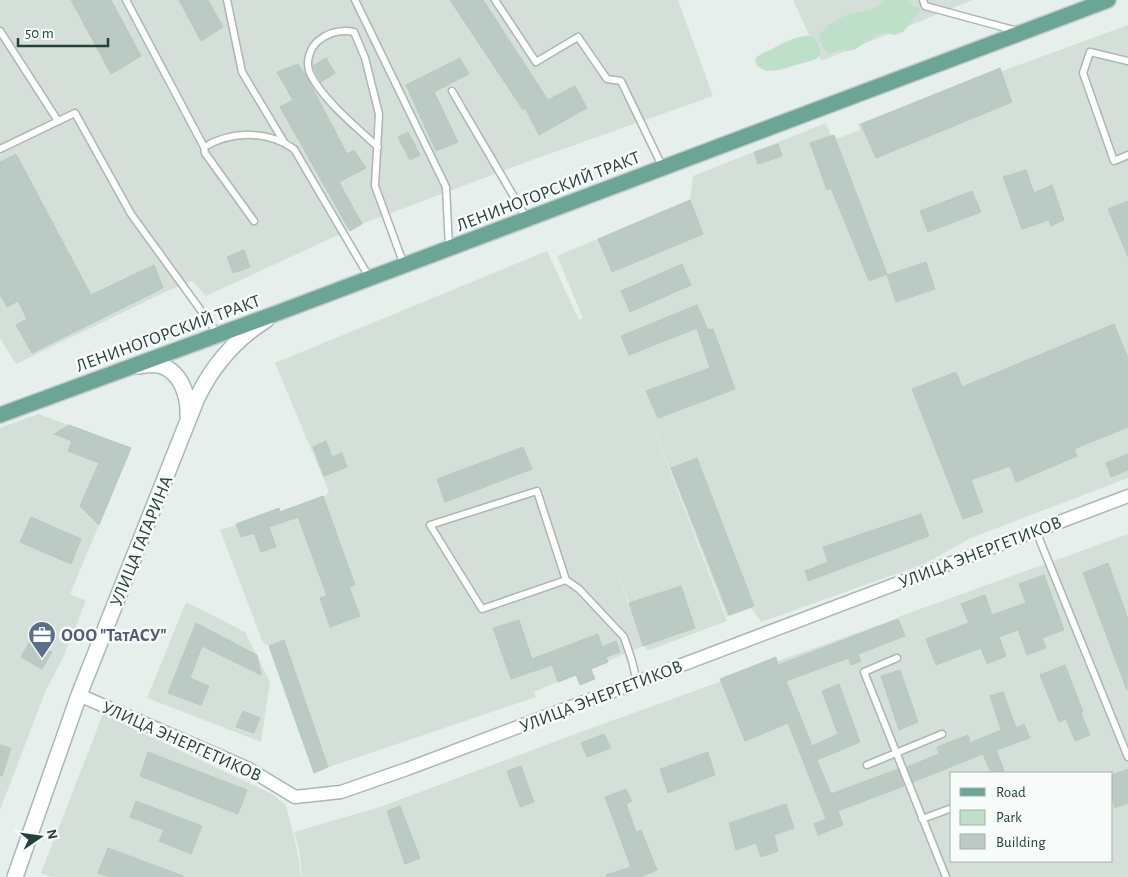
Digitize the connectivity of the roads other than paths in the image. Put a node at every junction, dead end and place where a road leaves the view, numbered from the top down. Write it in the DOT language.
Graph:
graph roads {
  1 [pos="126,0"];
  2 [pos="227,0"];
  3 [pos="355,0"];
  4 [pos="495,0"];
  5 [pos="922,0"];
  6 [pos="1108,0"];
  7 [pos="0,31"];
  8 [pos="1022,32"];
  9 [pos="1128,61"];
  10 [pos="452,91"];
  11 [pos="58,122"];
  12 [pos="284,142"];
  13 [pos="204,147"];
  14 [pos="378,147"];
  15 [pos="0,149"];
  16 [pos="1128,155"];
  17 [pos="663,168"];
  18 [pos="527,219"];
  19 [pos="254,221"];
  20 [pos="449,248"];
  21 [pos="404,265"];
  22 [pos="369,278"];
  23 [pos="280,312"];
  24 [pos="218,334"];
  25 [pos="132,367"];
  26 [pos="0,415"];
  27 [pos="185,430"];
  28 [pos="1128,496"];
  29 [pos="1036,531"];
  30 [pos="566,580"];
  31 [pos="897,658"];
  32 [pos="637,682"];
  33 [pos="79,695"];
  34 [pos="942,734"];
  35 [pos="896,753"];
  36 [pos="1128,757"];
  37 [pos="867,765"];
  38 [pos="950,809"];
  39 [pos="922,819"];
  40 [pos="15,877"];
  41 [pos="946,877"];
  1 -- 13 [label="lane"];
  2 -- 12 [label="lane"];
  3 -- 20 [label="lane"];
  4 -- 17 [label="lane"];
  5 -- 8 [label="lane"];
  6 -- 8 [label="main road, ЛЕНИНОГОРСКИЙ ТРАКТ"];
  7 -- 11 [label="lane"];
  8 -- 17 [label="main road, ЛЕНИНОГОРСКИЙ ТРАКТ"];
  9 -- 16 [label="lane"];
  10 -- 18 [label="lane"];
  11 -- 15 [label="lane"];
  11 -- 24 [label="lane"];
  12 -- 13 [label="lane"];
  12 -- 22 [label="lane"];
  13 -- 19 [label="lane"];
  14 -- 14 [label="lane"];
  14 -- 21 [label="lane"];
  17 -- 18 [label="main road, ЛЕНИНОГОРСКИЙ ТРАКТ"];
  18 -- 20 [label="main road, ЛЕНИНОГОРСКИЙ ТРАКТ"];
  20 -- 21 [label="main road, ЛЕНИНОГОРСКИЙ ТРАКТ"];
  21 -- 22 [label="main road, ЛЕНИНОГОРСКИЙ ТРАКТ"];
  22 -- 23 [label="main road, ЛЕНИНОГОРСКИЙ ТРАКТ"];
  23 -- 24 [label="main road, ЛЕНИНОГОРСКИЙ ТРАКТ"];
  23 -- 27 [label="street, УЛИЦА ГАГАРИНА"];
  24 -- 25 [label="main road, ЛЕНИНОГОРСКИЙ ТРАКТ"];
  25 -- 26 [label="main road, ЛЕНИНОГОРСКИЙ ТРАКТ"];
  25 -- 27 [label="street, УЛИЦА ГАГАРИНА"];
  27 -- 33 [label="street, УЛИЦА ГАГАРИНА"];
  28 -- 29 [label="street, УЛИЦА ЭНЕРГЕТИКОВ"];
  29 -- 32 [label="street, УЛИЦА ЭНЕРГЕТИКОВ"];
  29 -- 36 [label="lane"];
  30 -- 30 [label="lane"];
  30 -- 32 [label="lane"];
  31 -- 35 [label="lane"];
  32 -- 33 [label="street, УЛИЦА ЭНЕРГЕТИКОВ"];
  33 -- 40 [label="street, УЛИЦА ГАГАРИНА"];
  34 -- 35 [label="lane"];
  35 -- 37 [label="lane"];
  35 -- 39 [label="lane"];
  38 -- 39 [label="lane"];
  39 -- 41 [label="lane"];
}
